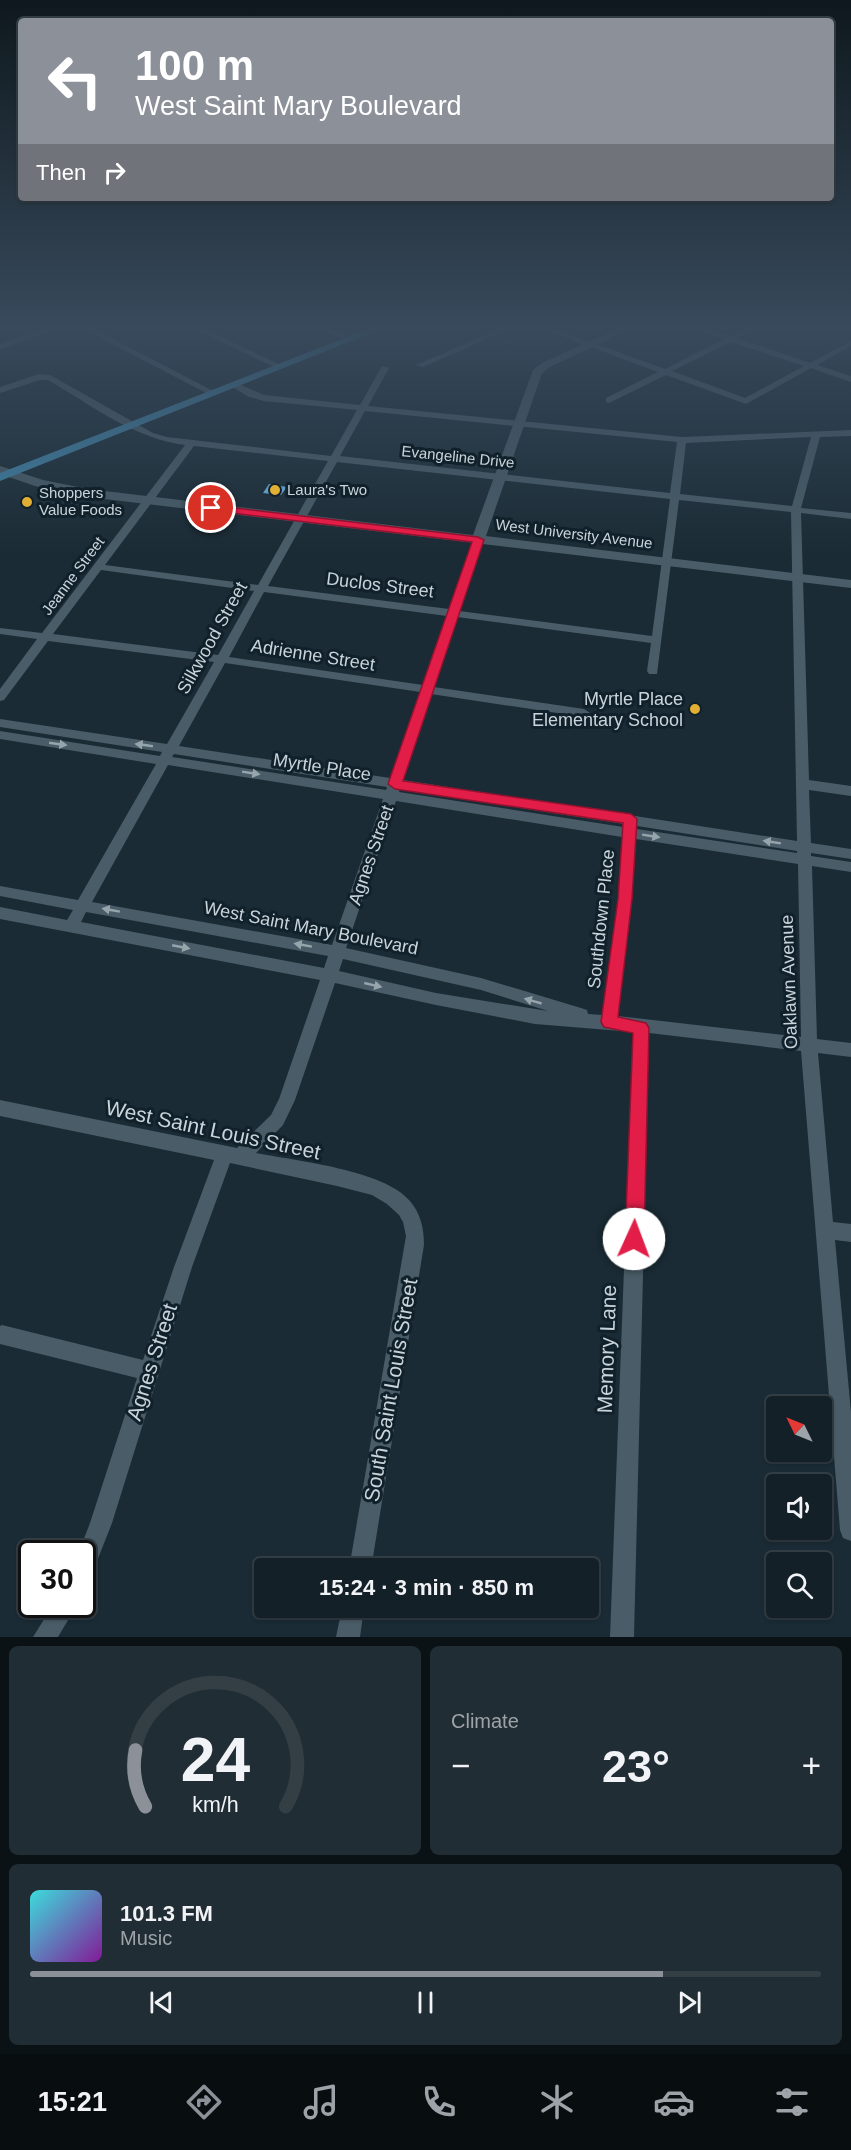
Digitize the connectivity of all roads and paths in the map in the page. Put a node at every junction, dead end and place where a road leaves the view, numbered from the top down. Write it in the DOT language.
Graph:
graph roads {
  1 [pos="93,402"];
  2 [pos="189,402"];
  3 [pos="309,402"];
  4 [pos="365,402"];
  5 [pos="527,402"];
  6 [pos="362,408"];
  7 [pos="520,424"];
  8 [pos="132,425"];
  9 [pos="851,433"];
  10 [pos="816,434"];
  11 [pos="682,440"];
  12 [pos="191,443"];
  13 [pos="333,459"];
  14 [pos="3,474"];
  15 [pos="500,477"];
  16 [pos="675,496"];
  17 [pos="148,500"];
  18 [pos="796,509"];
  19 [pos="851,516"];
  20 [pos="300,519"];
  21 [pos="478,540"];
  22 [pos="666,562"];
  23 [pos="99,567"];
  24 [pos="798,578"];
  25 [pos="851,584"];
  26 [pos="261,588"];
  27 [pos="454,613"];
  28 [pos="0,631"];
  29 [pos="45,637"];
  30 [pos="657,640"];
  31 [pos="221,659"];
  32 [pos="653,671"];
  33 [pos="428,690"];
  34 [pos="0,697"];
  35 [pos="584,713"];
  36 [pos="0,723"];
  37 [pos="0,735"];
  38 [pos="168,754"];
  39 [pos="802,784"];
  40 [pos="393,790"];
  41 [pos="851,791"];
  42 [pos="629,826"];
  43 [pos="805,853"];
  44 [pos="851,854"];
  45 [pos="851,867"];
  46 [pos="0,891"];
  47 [pos="83,905"];
  48 [pos="0,914"];
  49 [pos="71,926"];
  50 [pos="337,952"];
  51 [pos="329,975"];
  52 [pos="609,1022"];
  53 [pos="641,1028"];
  54 [pos="809,1045"];
  55 [pos="851,1050"];
  56 [pos="0,1108"];
  57 [pos="232,1155"];
  58 [pos="409,1211"];
  59 [pos="825,1230"];
  60 [pos="851,1233"];
  61 [pos="2,1335"];
  62 [pos="149,1371"];
  63 [pos="848,1463"];
  64 [pos="851,1530"];
  65 [pos="94,1540"];
  66 [pos="362,1558"];
  67 [pos="57,1618"];
  68 [pos="351,1618"];
  69 [pos="45,1637"];
  70 [pos="348,1637"];
  71 [pos="622,1637"];
  1 -- 8 [label="street, Evangeline Drive"];
  2 -- 8 [label="main road"];
  3 -- 6 [label="street"];
  4 -- 6 [label="street, Silkwood Street"];
  5 -- 7 [label="main road"];
  6 -- 7 [label="street"];
  6 -- 13 [label="street, Silkwood Street"];
  7 -- 11 [label="street"];
  7 -- 15 [label="main road"];
  8 -- 12 [label="street, Evangeline Drive"];
  8 -- 14 [label="main road"];
  9 -- 10 [label="street"];
  10 -- 11 [label="street"];
  10 -- 18 [label="street, Oaklawn Avenue"];
  11 -- 16 [label="street"];
  12 -- 13 [label="street, Evangeline Drive"];
  12 -- 17 [label="street, Jeanne Street"];
  13 -- 15 [label="street, Evangeline Drive"];
  13 -- 20 [label="street, Silkwood Street"];
  14 -- 17 [label="main road, West University Avenue"];
  15 -- 16 [label="street, Evangeline Drive"];
  15 -- 21 [label="main road"];
  16 -- 18 [label="street, Evangeline Drive"];
  16 -- 22 [label="street"];
  17 -- 20 [label="main road, West University Avenue"];
  17 -- 23 [label="street, Jeanne Street"];
  18 -- 19 [label="street, Evangeline Drive"];
  18 -- 24 [label="street, Oaklawn Avenue"];
  20 -- 21 [label="main road, West University Avenue"];
  20 -- 26 [label="street, Silkwood Street"];
  21 -- 22 [label="main road, West University Avenue"];
  21 -- 27 [label="street, Agnes Street"];
  22 -- 24 [label="main road, West University Avenue"];
  22 -- 30 [label="street"];
  23 -- 26 [label="street, Duclos Street"];
  23 -- 29 [label="street, Jeanne Street"];
  24 -- 25 [label="main road, West University Avenue"];
  24 -- 39 [label="street, Oaklawn Avenue"];
  26 -- 27 [label="street, Duclos Street"];
  26 -- 31 [label="street, Silkwood Street"];
  27 -- 30 [label="street, Duclos Street"];
  27 -- 33 [label="street, Agnes Street"];
  28 -- 29 [label="street, Adrienne Street"];
  29 -- 31 [label="street, Adrienne Street"];
  29 -- 34 [label="street, Jeanne Street"];
  30 -- 32 [label="street"];
  31 -- 33 [label="street, Adrienne Street"];
  31 -- 38 [label="street, Silkwood Street"];
  33 -- 35 [label="street, Adrienne Street"];
  33 -- 40 [label="street, Agnes Street"];
  38 -- 36 [label="street, Myrtle Place, one-way"];
  37 -- 38 [label="street, Myrtle Place, one-way"];
  38 -- 40 [label="street, Myrtle Place"];
  38 -- 47 [label="street, Silkwood Street"];
  39 -- 41 [label="street"];
  39 -- 43 [label="street, Oaklawn Avenue"];
  40 -- 42 [label="street, Myrtle Place"];
  40 -- 50 [label="street, Agnes Street"];
  42 -- 43 [label="street, Myrtle Place"];
  42 -- 52 [label="street, Southdown Place"];
  43 -- 44 [label="street, Myrtle Place"];
  43 -- 45 [label="street, Myrtle Place"];
  43 -- 54 [label="street, Oaklawn Avenue"];
  46 -- 47 [label="street, West Saint Mary Boulevard"];
  47 -- 49 [label="street, Silkwood Street"];
  50 -- 47 [label="street, West Saint Mary Boulevard, one-way"];
  48 -- 49 [label="street, West Saint Mary Boulevard"];
  49 -- 51 [label="street, West Saint Mary Boulevard, one-way"];
  50 -- 51 [label="street, Agnes Street"];
  52 -- 50 [label="street, West Saint Mary Boulevard, one-way"];
  51 -- 52 [label="street, West Saint Mary Boulevard, one-way"];
  51 -- 57 [label="street, Agnes Street"];
  52 -- 53 [label="street, West Saint Mary Boulevard"];
  53 -- 54 [label="street, West Saint Mary Boulevard"];
  53 -- 71 [label="street, Memory Lane"];
  54 -- 55 [label="street, West Saint Mary Boulevard"];
  54 -- 59 [label="street, Oaklawn Avenue"];
  56 -- 57 [label="street, West Saint Louis Street"];
  57 -- 58 [label="street, West Saint Louis Street"];
  57 -- 62 [label="street, Agnes Street"];
  58 -- 66 [label="street, South Saint Louis Street"];
  59 -- 60 [label="street"];
  59 -- 63 [label="street, Oaklawn Avenue"];
  61 -- 62 [label="street"];
  62 -- 65 [label="street, Agnes Street"];
  63 -- 64 [label="street, Oaklawn Avenue"];
  67 -- 69 [label="street"];
  68 -- 70 [label="street"];
}
